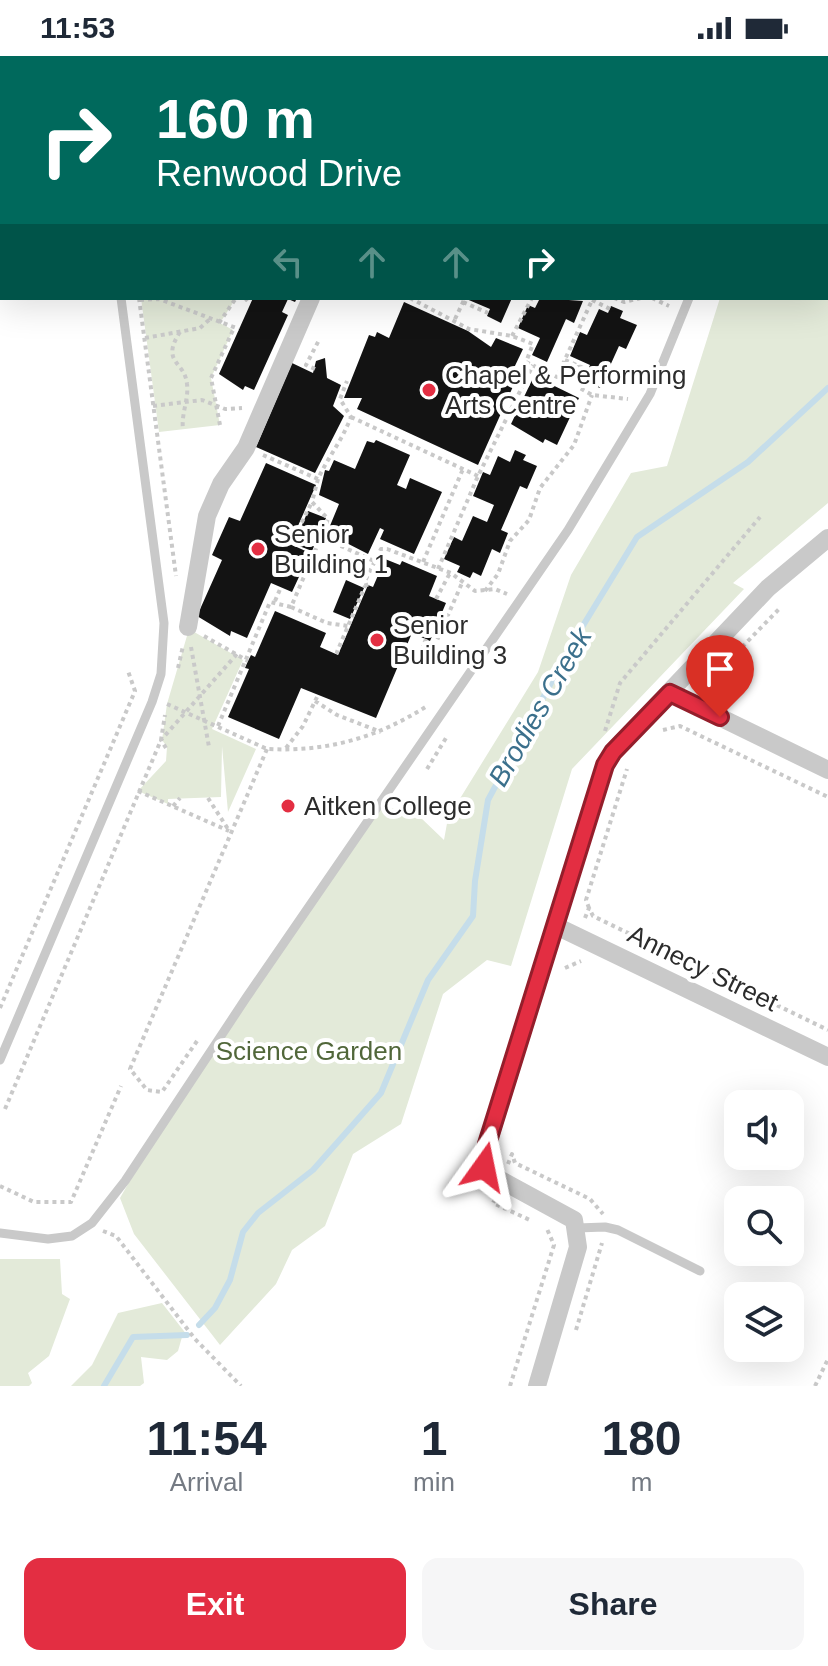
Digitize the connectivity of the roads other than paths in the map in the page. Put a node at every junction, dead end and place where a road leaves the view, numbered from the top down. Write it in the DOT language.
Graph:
graph roads {
  1 [pos="121,300"];
  2 [pos="310,300"];
  3 [pos="688,300"];
  4 [pos="828,538"];
  5 [pos="188,627"];
  6 [pos="670,693"];
  7 [pos="828,770"];
  8 [pos="556,926"];
  9 [pos="828,1057"];
  10 [pos="0,1060"];
  11 [pos="577,1228"];
  12 [pos="0,1233"];
  13 [pos="700,1271"];
  14 [pos="537,1386"];
  1 -- 10 [label="lane"];
  2 -- 5 [label="street"];
  3 -- 12 [label="lane"];
  4 -- 6 [label="street"];
  6 -- 7 [label="street"];
  6 -- 8 [label="street"];
  8 -- 9 [label="street, Annecy Street"];
  8 -- 11 [label="street"];
  11 -- 13 [label="lane"];
  11 -- 14 [label="street"];
}
